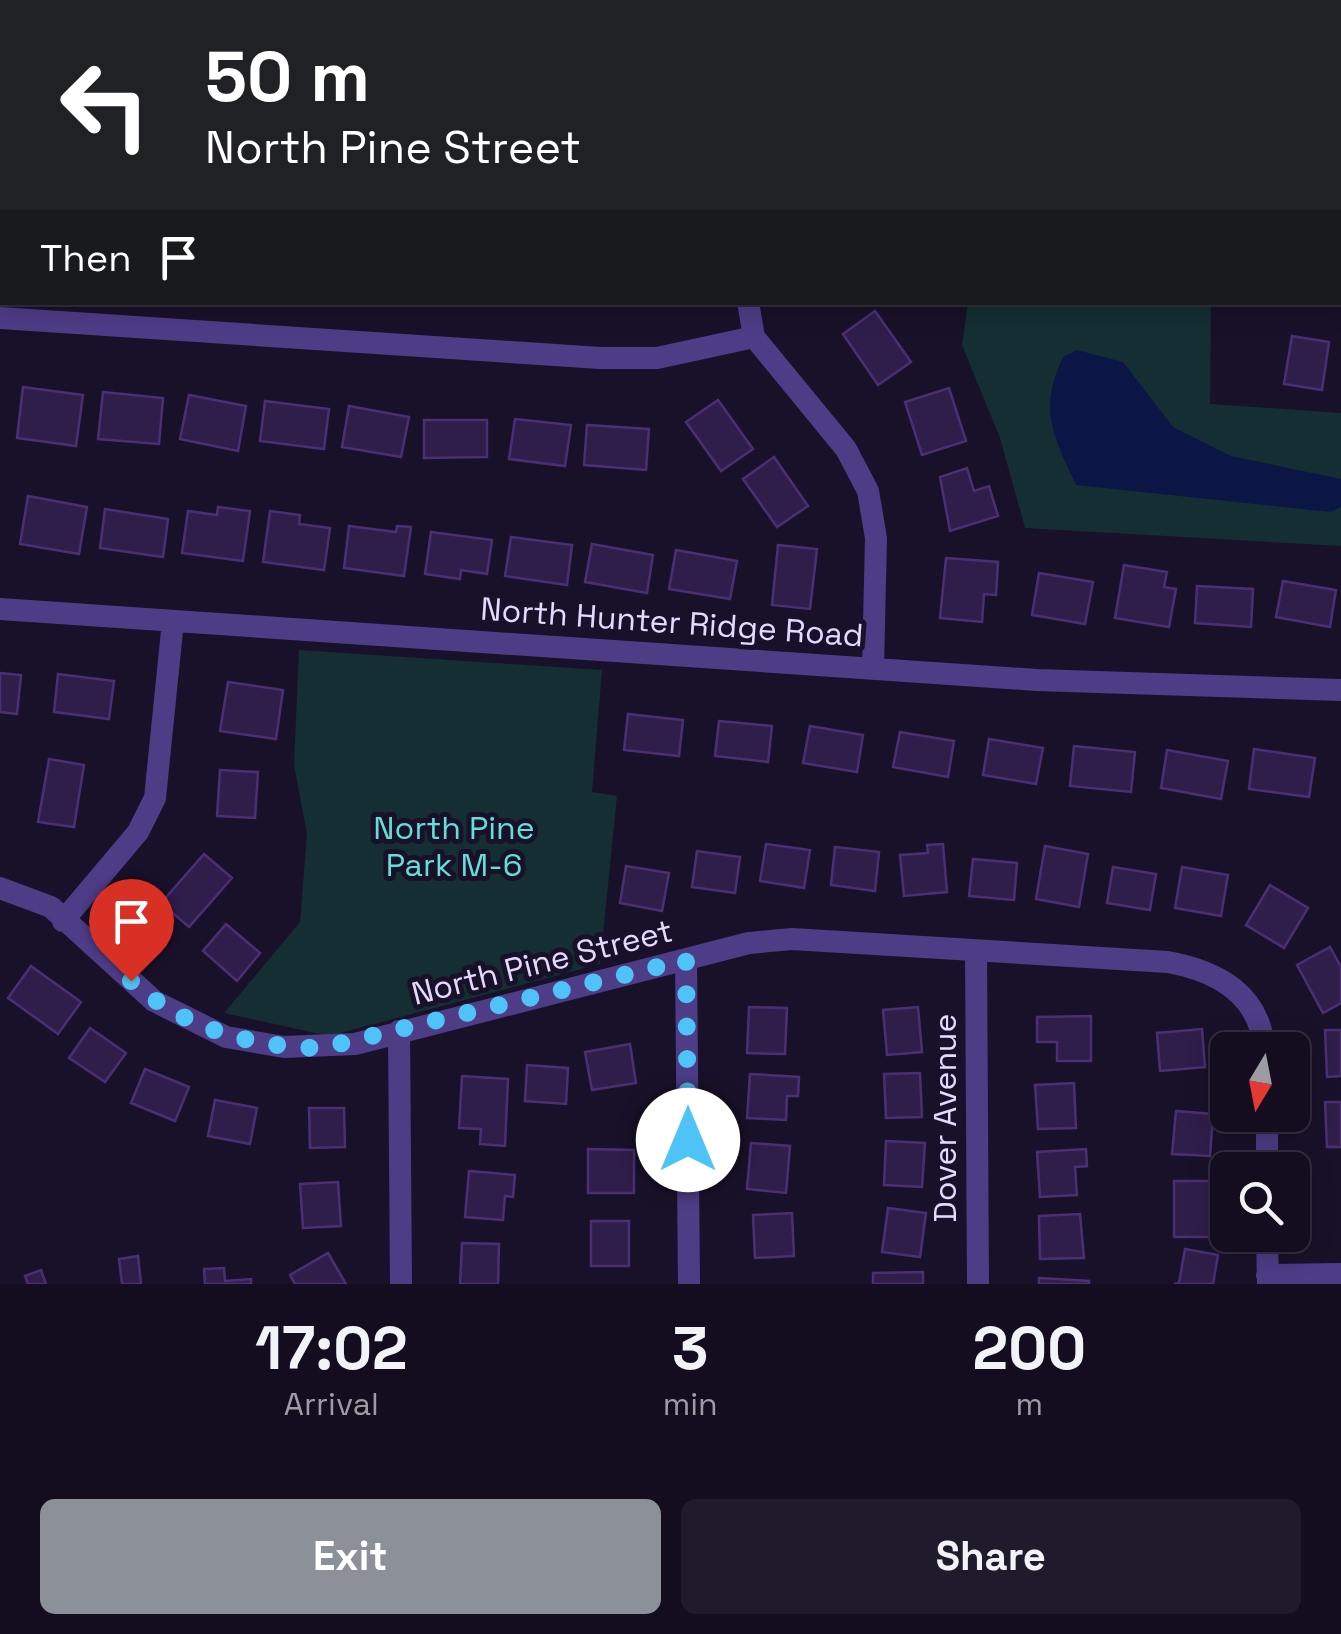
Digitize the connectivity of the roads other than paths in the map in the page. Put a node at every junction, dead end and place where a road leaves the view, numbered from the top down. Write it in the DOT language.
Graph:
graph roads {
  1 [pos="749,305"];
  2 [pos="0,318"];
  3 [pos="754,337"];
  4 [pos="0,609"];
  5 [pos="172,621"];
  6 [pos="873,668"];
  7 [pos="1341,690"];
  8 [pos="0,888"];
  9 [pos="64,921"];
  10 [pos="976,951"];
  11 [pos="686,960"];
  12 [pos="399,1031"];
  13 [pos="1261,1032"];
  14 [pos="1267,1252"];
  15 [pos="1341,1274"];
  16 [pos="1268,1280"];
  17 [pos="401,1284"];
  18 [pos="689,1284"];
  19 [pos="978,1284"];
  1 -- 3 [label="street"];
  2 -- 3 [label="street"];
  3 -- 6 [label="street"];
  4 -- 5 [label="street, North Hunter Ridge Road"];
  5 -- 6 [label="street, North Hunter Ridge Road"];
  5 -- 9 [label="street"];
  6 -- 7 [label="street, North Hunter Ridge Road"];
  8 -- 9 [label="street, North Pine Street"];
  9 -- 12 [label="street, North Pine Street"];
  10 -- 11 [label="street, North Pine Street"];
  10 -- 13 [label="street, North Pine Street"];
  10 -- 19 [label="street, Dover Avenue"];
  11 -- 12 [label="street, North Pine Street"];
  11 -- 18 [label="street"];
  12 -- 17 [label="street"];
  14 -- 16 [label="street"];
  15 -- 16 [label="street"];
}
